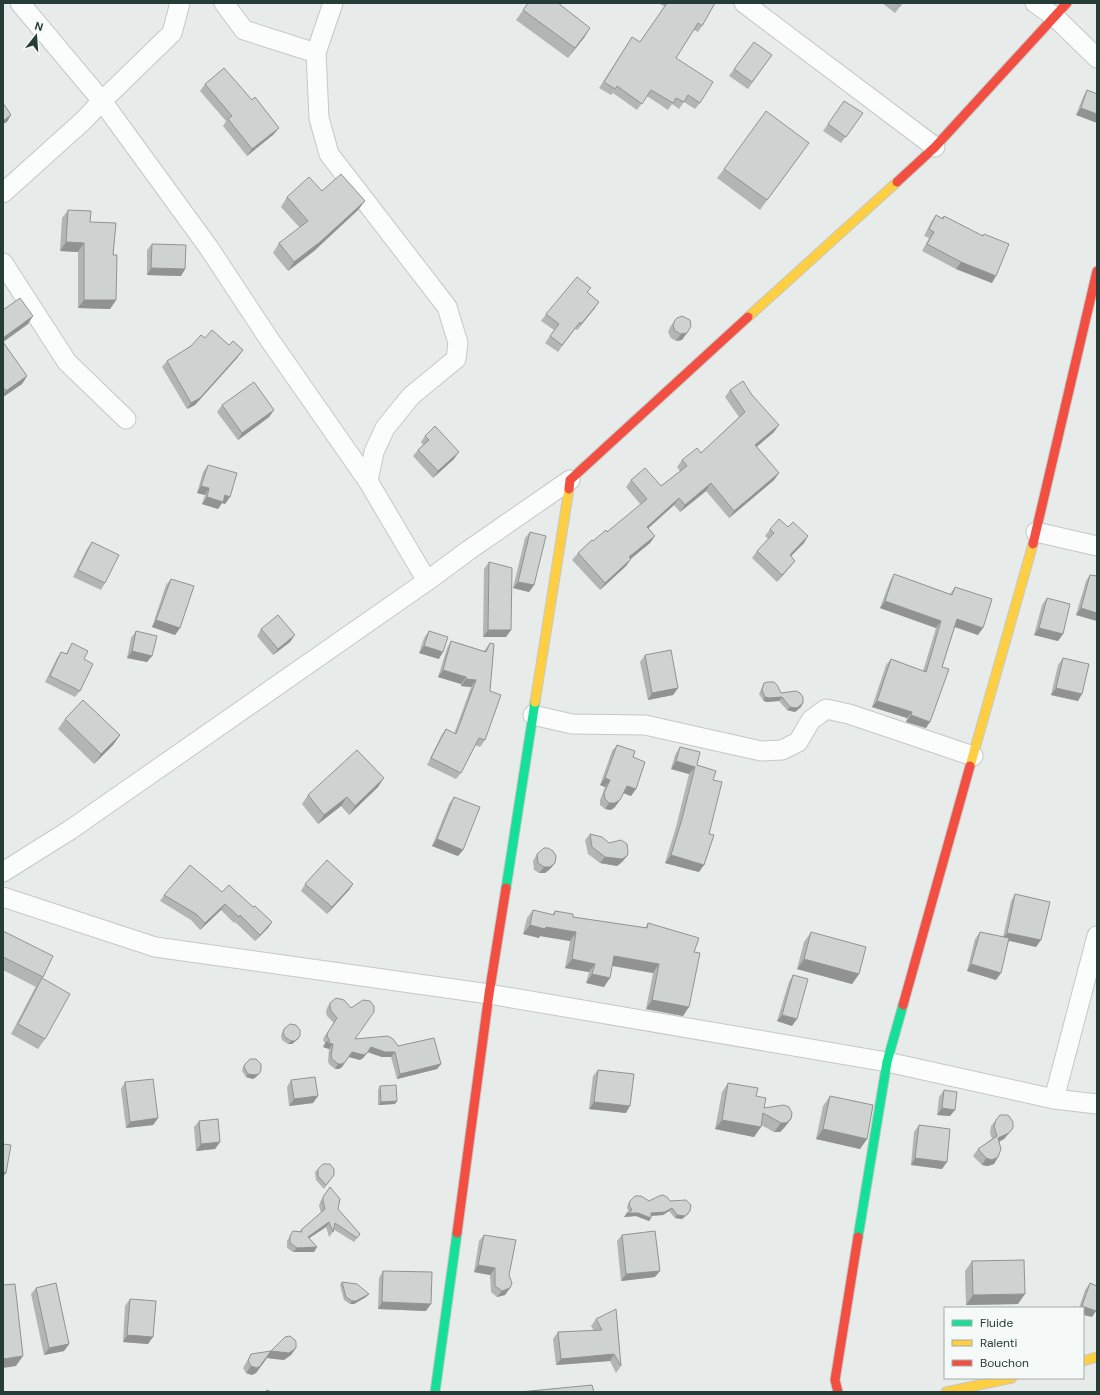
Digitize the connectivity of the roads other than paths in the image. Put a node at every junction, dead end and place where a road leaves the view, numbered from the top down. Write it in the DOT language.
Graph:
graph roads {
  1 [pos="20,3"];
  2 [pos="180,3"];
  3 [pos="224,3"];
  4 [pos="333,3"];
  5 [pos="744,3"];
  6 [pos="1035,3"];
  7 [pos="1061,10"];
  8 [pos="316,53"];
  9 [pos="1097,58"];
  10 [pos="102,101"];
  11 [pos="935,147"];
  12 [pos="3,193"];
  13 [pos="3,263"];
  14 [pos="1097,271"];
  15 [pos="126,419"];
  16 [pos="368,480"];
  17 [pos="570,480"];
  18 [pos="1036,532"];
  19 [pos="1097,546"];
  20 [pos="427,581"];
  21 [pos="533,715"];
  22 [pos="973,756"];
  23 [pos="3,872"];
  24 [pos="3,897"];
  25 [pos="1097,936"];
  26 [pos="489,994"];
  27 [pos="887,1062"];
  28 [pos="1054,1099"];
  29 [pos="1097,1104"];
  30 [pos="1097,1357"];
  31 [pos="1084,1361"];
  32 [pos="1007,1379"];
  33 [pos="435,1392"];
  34 [pos="838,1392"];
  35 [pos="946,1392"];
  1 -- 10 [label="street"];
  2 -- 10 [label="street"];
  3 -- 8 [label="street"];
  4 -- 8 [label="street"];
  5 -- 11 [label="street"];
  6 -- 7 [label="street"];
  7 -- 9 [label="street"];
  7 -- 11 [label="street"];
  8 -- 16 [label="street"];
  10 -- 12 [label="street"];
  10 -- 16 [label="street"];
  11 -- 17 [label="street"];
  13 -- 15 [label="street"];
  14 -- 18 [label="street"];
  16 -- 20 [label="street"];
  17 -- 20 [label="street"];
  17 -- 21 [label="street"];
  18 -- 19 [label="street"];
  18 -- 22 [label="street"];
  20 -- 23 [label="street"];
  21 -- 22 [label="street"];
  21 -- 26 [label="street"];
  22 -- 27 [label="street"];
  24 -- 26 [label="street"];
  25 -- 28 [label="street"];
  26 -- 27 [label="street"];
  26 -- 33 [label="street"];
  27 -- 28 [label="street"];
  27 -- 34 [label="street"];
  28 -- 29 [label="street"];
  30 -- 31 [label="street"];
  32 -- 35 [label="street"];
}
